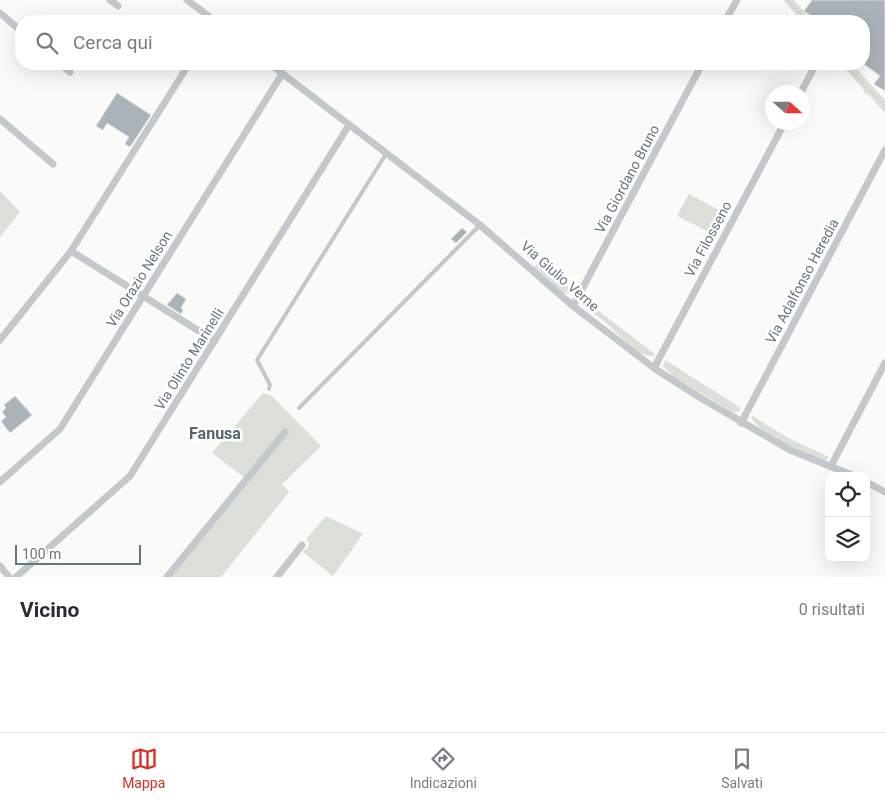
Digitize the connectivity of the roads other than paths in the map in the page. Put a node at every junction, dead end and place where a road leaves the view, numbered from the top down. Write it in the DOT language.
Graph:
graph roads {
  1 [pos="110,0"];
  2 [pos="187,0"];
  3 [pos="736,0"];
  4 [pos="118,6"];
  5 [pos="0,13"];
  6 [pos="207,15"];
  7 [pos="728,15"];
  8 [pos="15,26"];
  9 [pos="68,70"];
  10 [pos="185,70"];
  11 [pos="277,70"];
  12 [pos="699,70"];
  13 [pos="813,70"];
  14 [pos="70,72"];
  15 [pos="282,74"];
  16 [pos="805,85"];
  17 [pos="0,119"];
  18 [pos="349,126"];
  19 [pos="781,130"];
  20 [pos="885,150"];
  21 [pos="386,154"];
  22 [pos="54,164"];
  23 [pos="480,225"];
  24 [pos="71,251"];
  25 [pos="143,296"];
  26 [pos="573,306"];
  27 [pos="0,340"];
  28 [pos="215,341"];
  29 [pos="885,363"];
  30 [pos="654,368"];
  31 [pos="269,389"];
  32 [pos="299,408"];
  33 [pos="741,422"];
  34 [pos="285,432"];
  35 [pos="831,466"];
  36 [pos="845,472"];
  37 [pos="0,482"];
  38 [pos="870,484"];
  39 [pos="885,492"];
  40 [pos="302,545"];
  41 [pos="0,566"];
  42 [pos="9,577"];
  43 [pos="16,577"];
  44 [pos="167,577"];
  45 [pos="277,577"];
  1 -- 4 [label="street"];
  2 -- 6 [label="street"];
  3 -- 7 [label="street"];
  5 -- 8 [label="street"];
  9 -- 14 [label="street"];
  10 -- 24 [label="street"];
  11 -- 15 [label="street, Via Giulio Verne"];
  12 -- 26 [label="street, Via Giordano Bruno"];
  13 -- 16 [label="street"];
  15 -- 18 [label="street, Via Giulio Verne"];
  15 -- 25 [label="street, Via Orazio Nelson"];
  17 -- 22 [label="street"];
  18 -- 21 [label="street, Via Giulio Verne"];
  18 -- 28 [label="street, Via Olinto Marinelli"];
  19 -- 30 [label="street, Via Filosseno"];
  20 -- 33 [label="street, Via Adalfonso Heredia"];
  21 -- 23 [label="street, Via Giulio Verne"];
  21 -- 31 [label="lane"];
  23 -- 26 [label="street, Via Giulio Verne"];
  23 -- 32 [label="lane"];
  24 -- 25 [label="street"];
  24 -- 27 [label="street"];
  25 -- 28 [label="street"];
  25 -- 37 [label="street, Via Orazio Nelson"];
  26 -- 30 [label="street, Via Giulio Verne"];
  28 -- 43 [label="street, Via Olinto Marinelli"];
  29 -- 35 [label="street"];
  30 -- 33 [label="street, Via Giulio Verne"];
  33 -- 35 [label="street, Via Giulio Verne"];
  34 -- 44 [label="street"];
  35 -- 36 [label="street, Via Giulio Verne"];
  38 -- 39 [label="street"];
  40 -- 45 [label="street"];
  41 -- 42 [label="street"];
}
